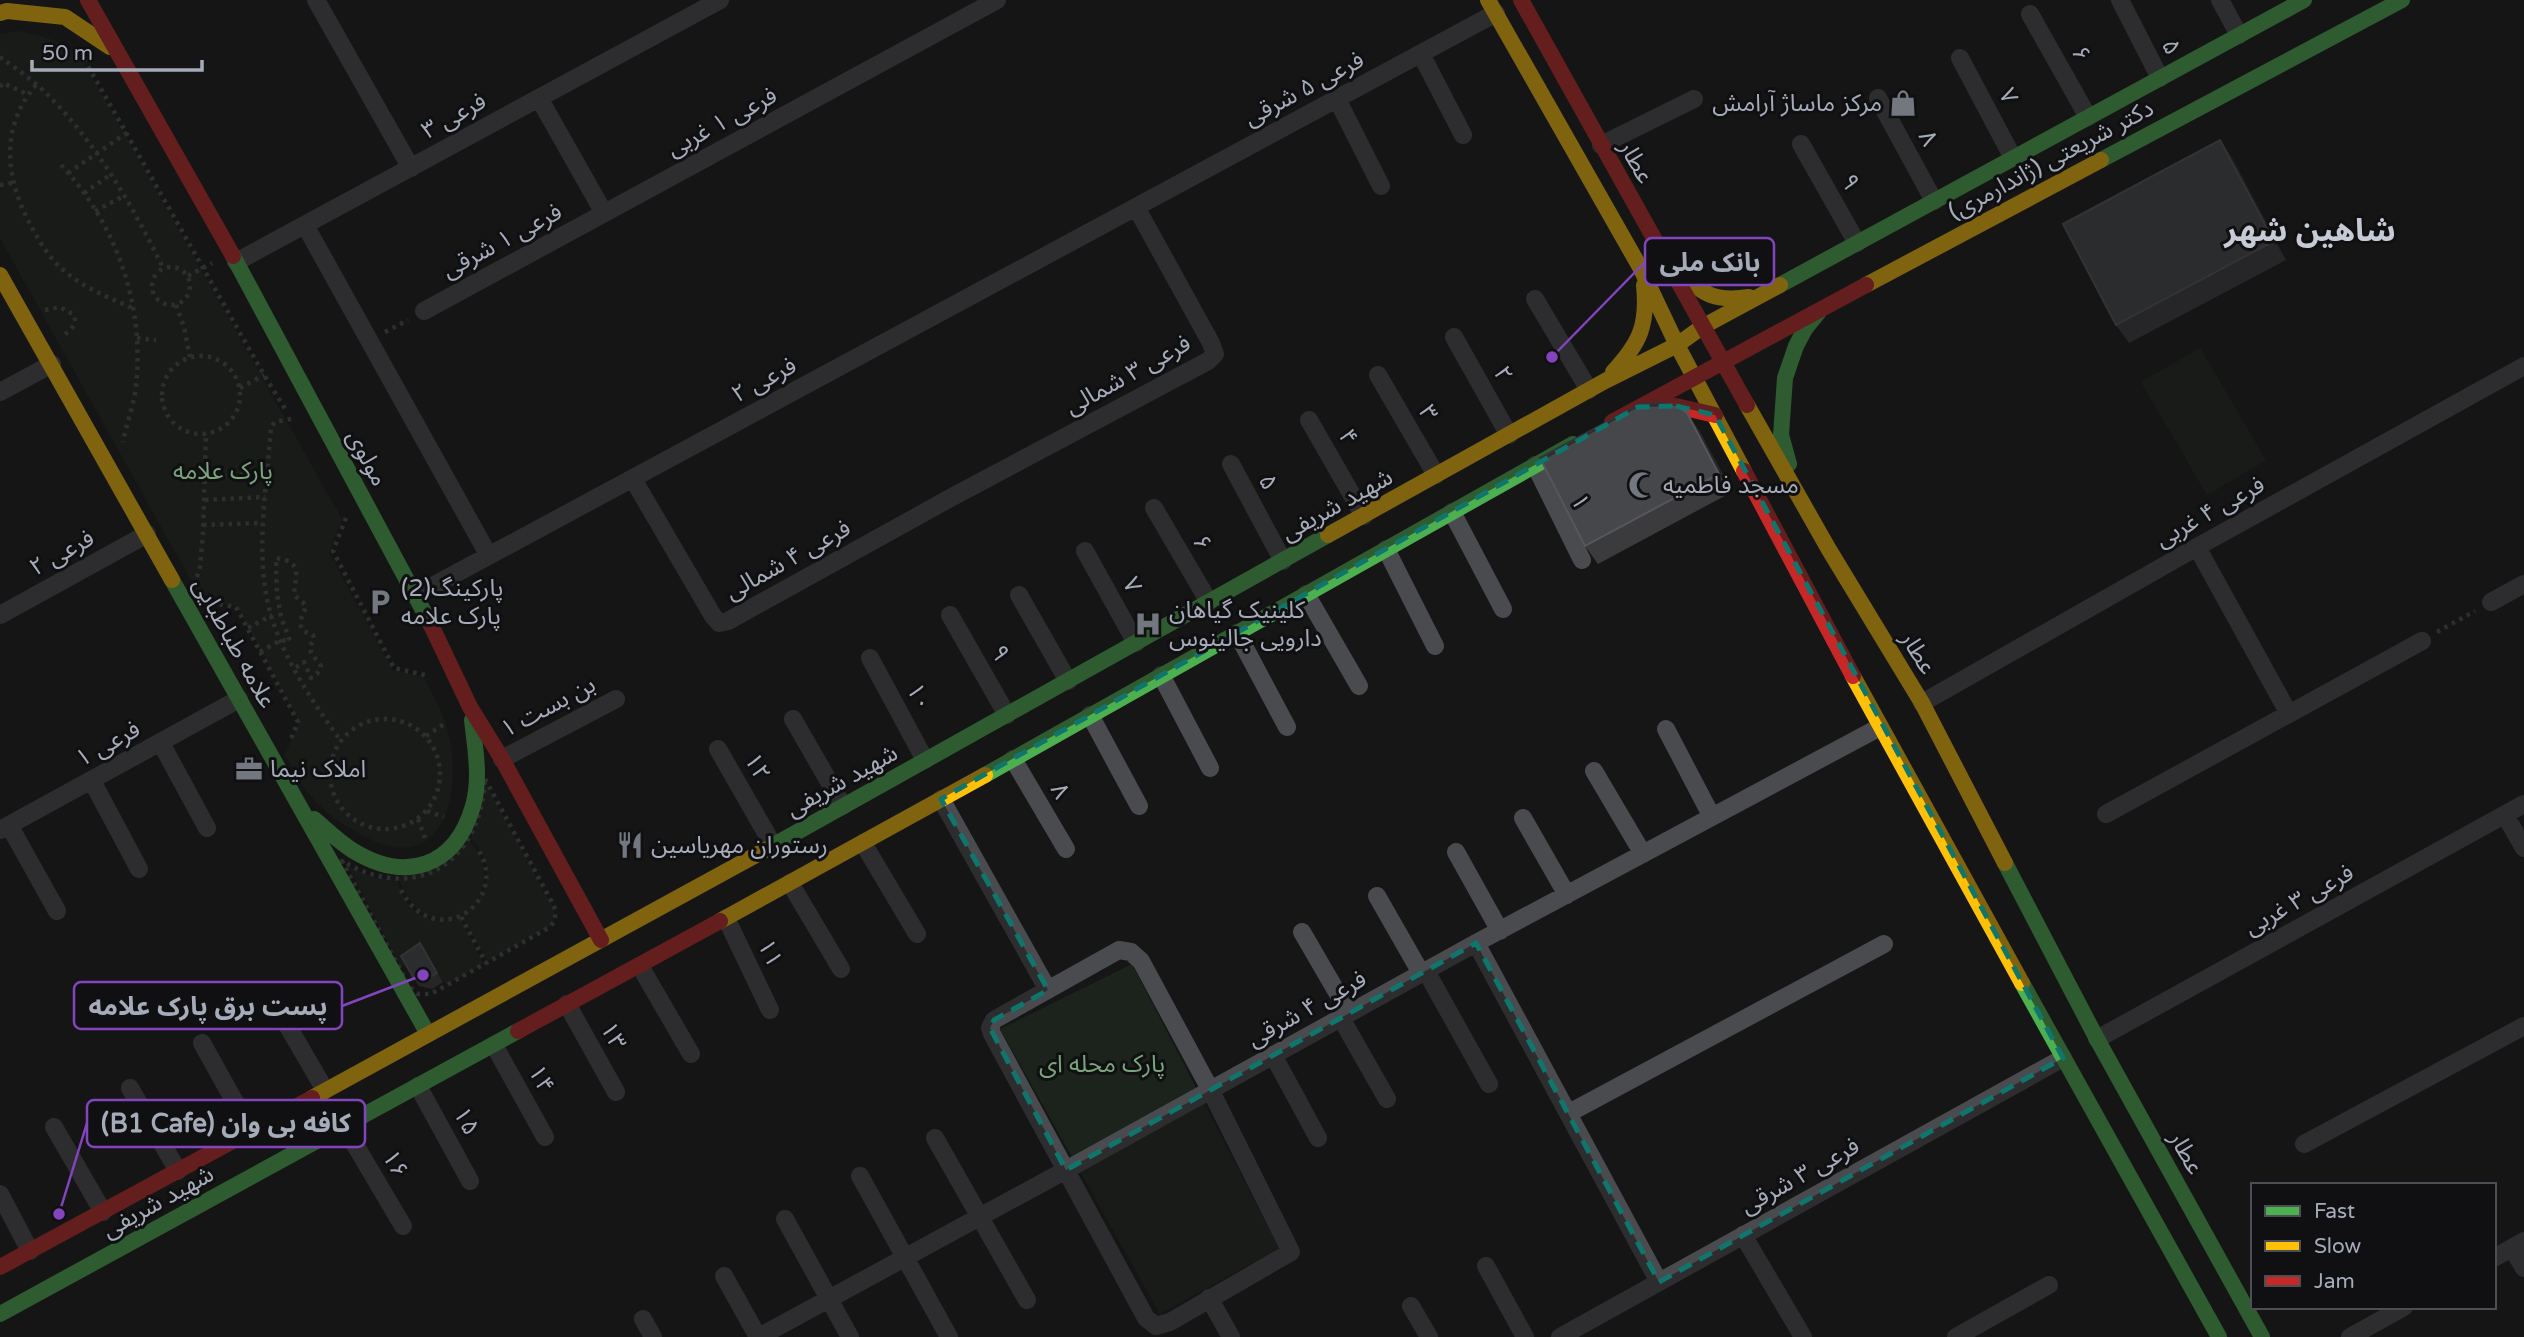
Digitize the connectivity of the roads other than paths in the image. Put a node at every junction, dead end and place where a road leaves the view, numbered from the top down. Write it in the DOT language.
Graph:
graph roads {
  1 [pos="88,0"];
  2 [pos="720,0"];
  3 [pos="997,0"];
  4 [pos="1521,0"];
  5 [pos="2120,0"];
  6 [pos="2220,0"];
  7 [pos="2304,0"];
  8 [pos="2402,0"];
  9 [pos="322,2"];
  10 [pos="691,7"];
  11 [pos="1492,7"];
  12 [pos="0,13"];
  13 [pos="2030,14"];
  14 [pos="2239,35"];
  15 [pos="115,50"];
  16 [pos="1421,54"];
  17 [pos="1959,58"];
  18 [pos="2160,78"];
  19 [pos="540,98"];
  20 [pos="1878,98"];
  21 [pos="1337,99"];
  22 [pos="1694,99"];
  23 [pos="2088,117"];
  24 [pos="1463,135"];
  25 [pos="1801,144"];
  26 [pos="1601,145"];
  27 [pos="2013,158"];
  28 [pos="411,168"];
  29 [pos="1381,186"];
  30 [pos="1934,201"];
  31 [pos="1136,207"];
  32 [pos="604,214"];
  33 [pos="305,225"];
  34 [pos="1857,243"];
  35 [pos="1887,250"];
  36 [pos="1661,253"];
  37 [pos="236,262"];
  38 [pos="1641,269"];
  39 [pos="0,275"];
  40 [pos="1761,295"];
  41 [pos="1535,299"];
  42 [pos="1823,307"];
  43 [pos="424,311"];
  44 [pos="1702,327"];
  45 [pos="1454,337"];
  46 [pos="1677,345"];
  47 [pos="1724,363"];
  48 [pos="52,364"];
  49 [pos="2524,366"];
  50 [pos="1378,375"];
  51 [pos="1696,377"];
  52 [pos="1597,385"];
  53 [pos="0,392"];
  54 [pos="1639,407"];
  55 [pos="1715,415"];
  56 [pos="1309,420"];
  57 [pos="1509,435"];
  58 [pos="1231,464"];
  59 [pos="1535,465"];
  60 [pos="1436,475"];
  61 [pos="633,479"];
  62 [pos="954,496"];
  63 [pos="1154,508"];
  64 [pos="1452,512"];
  65 [pos="1364,516"];
  66 [pos="147,534"];
  67 [pos="2197,547"];
  68 [pos="1828,548"];
  69 [pos="1386,549"];
  70 [pos="1085,551"];
  71 [pos="489,556"];
  72 [pos="1582,560"];
  73 [pos="1283,561"];
  74 [pos="2524,584"];
  75 [pos="1306,594"];
  76 [pos="416,595"];
  77 [pos="1019,595"];
  78 [pos="1209,602"];
  79 [pos="2491,602"];
  80 [pos="1503,609"];
  81 [pos="0,615"];
  82 [pos="950,615"];
  83 [pos="1237,633"];
  84 [pos="2421,641"];
  85 [pos="1136,643"];
  86 [pos="1435,646"];
  87 [pos="870,657"];
  88 [pos="1161,675"];
  89 [pos="1068,681"];
  90 [pos="1359,686"];
  91 [pos="239,699"];
  92 [pos="616,699"];
  93 [pos="1922,703"];
  94 [pos="470,705"];
  95 [pos="2289,714"];
  96 [pos="1007,715"];
  97 [pos="1090,715"];
  98 [pos="793,719"];
  99 [pos="1287,727"];
  100 [pos="1880,727"];
  101 [pos="1667,729"];
  102 [pos="161,743"];
  103 [pos="718,749"];
  104 [pos="502,759"];
  105 [pos="1013,759"];
  106 [pos="925,760"];
  107 [pos="1210,768"];
  108 [pos="1594,771"];
  109 [pos="92,781"];
  110 [pos="293,798"];
  111 [pos="941,799"];
  112 [pos="2524,804"];
  113 [pos="843,806"];
  114 [pos="1139,806"];
  115 [pos="883,808"];
  116 [pos="2106,814"];
  117 [pos="2505,815"];
  118 [pos="1712,817"];
  119 [pos="1523,818"];
  120 [pos="5,828"];
  121 [pos="207,828"];
  122 [pos="863,843"];
  123 [pos="773,845"];
  124 [pos="2524,848"];
  125 [pos="1066,849"];
  126 [pos="1456,852"];
  127 [pos="1643,854"];
  128 [pos="139,869"];
  129 [pos="2009,870"];
  130 [pos="790,883"];
  131 [pos="1970,889"];
  132 [pos="1567,895"];
  133 [pos="1377,896"];
  134 [pos="57,911"];
  135 [pos="726,918"];
  136 [pos="1500,931"];
  137 [pos="1302,932"];
  138 [pos="917,934"];
  139 [pos="601,940"];
  140 [pos="1476,943"];
  141 [pos="1884,944"];
  142 [pos="639,966"];
  143 [pos="841,969"];
  144 [pos="1423,972"];
  145 [pos="1048,990"];
  146 [pos="272,999"];
  147 [pos="567,1004"];
  148 [pos="769,1010"];
  149 [pos="1345,1016"];
  150 [pos="2524,1026"];
  151 [pos="428,1034"];
  152 [pos="2097,1039"];
  153 [pos="202,1043"];
  154 [pos="494,1045"];
  155 [pos="691,1054"];
  156 [pos="1273,1055"];
  157 [pos="2063,1058"];
  158 [pos="1489,1084"];
  159 [pos="418,1086"];
  160 [pos="130,1088"];
  161 [pos="325,1090"];
  162 [pos="616,1091"];
  163 [pos="1211,1091"];
  164 [pos="1387,1099"];
  165 [pos="1569,1113"];
  166 [pos="344,1126"];
  167 [pos="54,1127"];
  168 [pos="251,1131"];
  169 [pos="545,1137"];
  170 [pos="935,1138"];
  171 [pos="1318,1138"];
  172 [pos="2304,1144"];
  173 [pos="1066,1170"];
  174 [pos="178,1171"];
  175 [pos="860,1176"];
  176 [pos="470,1181"];
  177 [pos="0,1194"];
  178 [pos="103,1212"];
  179 [pos="980,1217"];
  180 [pos="785,1219"];
  181 [pos="402,1226"];
  182 [pos="1743,1235"];
  183 [pos="2518,1245"];
  184 [pos="27,1253"];
  185 [pos="905,1257"];
  186 [pos="2496,1257"];
  187 [pos="1486,1266"];
  188 [pos="0,1267"];
  189 [pos="2524,1268"];
  190 [pos="724,1276"];
  191 [pos="1659,1282"];
  192 [pos="2049,1285"];
  193 [pos="39,1292"];
  194 [pos="829,1298"];
  195 [pos="1209,1298"];
  196 [pos="1027,1300"];
  197 [pos="1412,1306"];
  198 [pos="2400,1309"];
  199 [pos="0,1314"];
  200 [pos="643,1319"];
  201 [pos="653,1337"];
  202 [pos="758,1337"];
  203 [pos="850,1337"];
  204 [pos="949,1337"];
  205 [pos="1231,1337"];
  206 [pos="1429,1337"];
  207 [pos="1525,1337"];
  208 [pos="1560,1337"];
  209 [pos="1803,1337"];
  210 [pos="1956,1337"];
  211 [pos="2219,1337"];
  212 [pos="2262,1337"];
  213 [pos="2350,1337"];
  1 -- 15 [label="main road, مولوی"];
  2 -- 10 [label="street, فرعی ۳"];
  3 -- 32 [label="street, فرعی ۱ غربی"];
  4 -- 26 [label="main road, عطار"];
  5 -- 18 [label="street, ۵"];
  6 -- 14 [label="street"];
  7 -- 14 [label="main road, دکتر شریعتی (ژاندارمری)"];
  8 -- 35 [label="main road, دکتر شریعتی (ژاندارمری)"];
  9 -- 28 [label="street"];
  10 -- 19 [label="street, فرعی ۳"];
  11 -- 16 [label="street, فرعی ۵ شرقی"];
  11 -- 38 [label="main road, عطار"];
  12 -- 15 [label="main road"];
  13 -- 23 [label="street, ۶"];
  14 -- 18 [label="main road, دکتر شریعتی (ژاندارمری)"];
  15 -- 37 [label="main road, مولوی"];
  16 -- 21 [label="street, فرعی ۵ شرقی"];
  16 -- 24 [label="street"];
  17 -- 27 [label="street, ۷"];
  18 -- 23 [label="main road, دکتر شریعتی (ژاندارمری)"];
  19 -- 28 [label="street, فرعی ۳"];
  19 -- 32 [label="street"];
  20 -- 30 [label="street, ۸"];
  21 -- 29 [label="street"];
  21 -- 31 [label="street, فرعی ۵ شرقی"];
  22 -- 26 [label="street"];
  23 -- 27 [label="main road, دکتر شریعتی (ژاندارمری)"];
  25 -- 34 [label="street, ۹"];
  26 -- 36 [label="main road, عطار"];
  27 -- 30 [label="main road, دکتر شریعتی (ژاندارمری)"];
  28 -- 33 [label="street, فرعی ۳"];
  30 -- 35 [label="main road, دکتر شریعتی (ژاندارمری)"];
  31 -- 61 [label="street, فرعی ۲"];
  31 -- 62 [label="street, فرعی ۳ شمالی"];
  32 -- 43 [label="street, فرعی ۱ شرقی"];
  33 -- 37 [label="street, فرعی ۳"];
  33 -- 71 [label="street"];
  34 -- 35 [label="main road, دکتر شریعتی (ژاندارمری)"];
  34 -- 40 [label="main road, دکتر شریعتی (ژاندارمری)"];
  35 -- 42 [label="main road, دکتر شریعتی (ژاندارمری)"];
  36 -- 40 [label="main road"];
  36 -- 44 [label="main road, عطار"];
  37 -- 76 [label="main road, مولوی"];
  38 -- 46 [label="main road, عطار"];
  38 -- 52 [label="main road"];
  39 -- 48 [label="main road, علامه طباطبایی"];
  40 -- 44 [label="main road, دکتر شریعتی (ژاندارمری)"];
  41 -- 52 [label="street"];
  42 -- 47 [label="main road, دکتر شریعتی (ژاندارمری)"];
  42 -- 68 [label="main road"];
  44 -- 46 [label="main road, شهید شریفی"];
  44 -- 47 [label="main road, عطار"];
  45 -- 57 [label="street, ۲"];
  46 -- 51 [label="main road, عطار"];
  46 -- 52 [label="main road, شهید شریفی"];
  47 -- 51 [label="main road, دکتر شریعتی (ژاندارمری)"];
  47 -- 68 [label="main road, عطار"];
  48 -- 53 [label="street"];
  48 -- 66 [label="main road, علامه طباطبایی"];
  49 -- 67 [label="street, فرعی ۴ غربی"];
  50 -- 60 [label="street, ۳"];
  51 -- 54 [label="main road, شهید شریفی"];
  51 -- 55 [label="main road, عطار"];
  52 -- 57 [label="main road, شهید شریفی"];
  54 -- 55 [label="main road"];
  54 -- 59 [label="main road, شهید شریفی"];
  55 -- 100 [label="main road, عطار"];
  56 -- 65 [label="street, ۴"];
  57 -- 60 [label="main road, شهید شریفی"];
  58 -- 73 [label="street, ۵"];
  59 -- 64 [label="main road, شهید شریفی"];
  59 -- 72 [label="street, ۱"];
  60 -- 65 [label="main road, شهید شریفی"];
  61 -- 62 [label="street, فرعی ۴ شمالی"];
  61 -- 71 [label="street, فرعی ۲"];
  63 -- 78 [label="street, ۶"];
  64 -- 69 [label="main road, شهید شریفی"];
  64 -- 80 [label="street"];
  65 -- 73 [label="main road, شهید شریفی"];
  66 -- 81 [label="street, فرعی ۲"];
  66 -- 91 [label="main road, علامه طباطبایی"];
  67 -- 93 [label="street, فرعی ۴ غربی"];
  67 -- 95 [label="street"];
  68 -- 93 [label="main road, عطار"];
  69 -- 75 [label="main road, شهید شریفی"];
  69 -- 86 [label="street"];
  70 -- 85 [label="street, ۷"];
  71 -- 76 [label="street, فرعی ۲"];
  73 -- 78 [label="main road, شهید شریفی"];
  74 -- 79 [label="street"];
  75 -- 83 [label="main road, شهید شریفی"];
  75 -- 90 [label="street"];
  76 -- 94 [label="main road, مولوی"];
  77 -- 89 [label="street"];
  78 -- 85 [label="main road, شهید شریفی"];
  82 -- 96 [label="street, ۹"];
  83 -- 88 [label="main road, شهید شریفی"];
  83 -- 99 [label="street"];
  84 -- 95 [label="street"];
  85 -- 89 [label="main road, شهید شریفی"];
  87 -- 106 [label="street, ۱۰"];
  88 -- 97 [label="main road, شهید شریفی"];
  88 -- 107 [label="street"];
  89 -- 96 [label="main road, شهید شریفی"];
  91 -- 102 [label="street, فرعی ۱"];
  91 -- 110 [label="main road, علامه طباطبایی"];
  92 -- 104 [label="street, بن بست ۱"];
  93 -- 129 [label="main road, عطار"];
  94 -- 104 [label="main road, مولوی"];
  94 -- 110 [label="main road"];
  95 -- 116 [label="street"];
  96 -- 106 [label="main road, شهید شریفی"];
  97 -- 105 [label="main road, شهید شریفی"];
  97 -- 114 [label="street"];
  98 -- 113 [label="street"];
  100 -- 118 [label="street, فرعی ۴ شرقی"];
  100 -- 131 [label="main road, عطار"];
  101 -- 118 [label="street"];
  102 -- 109 [label="street, فرعی ۱"];
  102 -- 121 [label="street"];
  103 -- 123 [label="street, ۱۲"];
  104 -- 139 [label="main road, مولوی"];
  105 -- 111 [label="main road, شهید شریفی"];
  105 -- 125 [label="street, ۸"];
  106 -- 115 [label="main road, شهید شریفی"];
  108 -- 127 [label="street"];
  109 -- 120 [label="street, فرعی ۱"];
  109 -- 128 [label="street"];
  110 -- 151 [label="main road, علامه طباطبایی"];
  111 -- 115 [label="main road, شهید شریفی"];
  111 -- 145 [label="street"];
  112 -- 117 [label="street, فرعی ۳ غربی"];
  113 -- 115 [label="main road, شهید شریفی"];
  113 -- 123 [label="main road, شهید شریفی"];
  115 -- 122 [label="main road, شهید شریفی"];
  117 -- 124 [label="street"];
  117 -- 152 [label="street, فرعی ۳ غربی"];
  118 -- 127 [label="street, فرعی ۴ شرقی"];
  119 -- 132 [label="street"];
  120 -- 134 [label="street"];
  122 -- 130 [label="main road, شهید شریفی"];
  122 -- 138 [label="street"];
  123 -- 139 [label="main road, شهید شریفی"];
  126 -- 136 [label="street"];
  127 -- 132 [label="street, فرعی ۴ شرقی"];
  129 -- 131 [label="main road"];
  129 -- 152 [label="main road, عطار"];
  130 -- 135 [label="main road, شهید شریفی"];
  130 -- 143 [label="street"];
  131 -- 157 [label="main road, عطار"];
  132 -- 136 [label="street, فرعی ۴ شرقی"];
  133 -- 144 [label="street"];
  135 -- 142 [label="main road, شهید شریفی"];
  135 -- 148 [label="street, ۱۱"];
  136 -- 140 [label="street, فرعی ۴ شرقی"];
  137 -- 149 [label="street"];
  139 -- 151 [label="main road, شهید شریفی"];
  140 -- 144 [label="street, فرعی ۴ شرقی"];
  140 -- 165 [label="street"];
  141 -- 165 [label="street"];
  142 -- 147 [label="main road, شهید شریفی"];
  142 -- 155 [label="street"];
  144 -- 149 [label="street, فرعی ۴ شرقی"];
  144 -- 158 [label="street"];
  145 -- 163 [label="street"];
  145 -- 173 [label="street"];
  146 -- 161 [label="street"];
  147 -- 154 [label="main road, شهید شریفی"];
  147 -- 162 [label="street, ۱۳"];
  149 -- 156 [label="street, فرعی ۴ شرقی"];
  149 -- 164 [label="street"];
  150 -- 172 [label="street"];
  151 -- 161 [label="main road, شهید شریفی"];
  152 -- 212 [label="main road, عطار"];
  153 -- 168 [label="street"];
  154 -- 159 [label="main road, شهید شریفی"];
  154 -- 169 [label="street, ۱۴"];
  156 -- 163 [label="street, فرعی ۴ شرقی"];
  156 -- 171 [label="street"];
  157 -- 182 [label="street, فرعی ۳ شرقی"];
  157 -- 211 [label="main road, عطار"];
  159 -- 166 [label="main road, شهید شریفی"];
  159 -- 176 [label="street, ۱۵"];
  160 -- 174 [label="street"];
  161 -- 168 [label="main road, شهید شریفی"];
  163 -- 173 [label="street, فرعی ۴ شرقی"];
  163 -- 195 [label="street"];
  165 -- 191 [label="street"];
  166 -- 181 [label="street, ۱۶"];
  166 -- 193 [label="main road, شهید شریفی"];
  167 -- 178 [label="street"];
  168 -- 174 [label="main road, شهید شریفی"];
  170 -- 179 [label="street"];
  173 -- 179 [label="street, فرعی ۴ شرقی"];
  173 -- 195 [label="street"];
  174 -- 178 [label="main road, شهید شریفی"];
  175 -- 185 [label="street"];
  177 -- 184 [label="street"];
  178 -- 184 [label="main road, شهید شریفی"];
  179 -- 185 [label="street, فرعی ۴ شرقی"];
  179 -- 196 [label="street"];
  180 -- 194 [label="street"];
  182 -- 191 [label="street, فرعی ۳ شرقی"];
  182 -- 209 [label="street"];
  183 -- 186 [label="street"];
  183 -- 189 [label="street"];
  184 -- 188 [label="main road, شهید شریفی"];
  184 -- 193 [label="main road"];
  185 -- 194 [label="street, فرعی ۴ شرقی"];
  185 -- 204 [label="street"];
  187 -- 207 [label="street"];
  190 -- 202 [label="street"];
  191 -- 208 [label="street, فرعی ۳ شرقی"];
  192 -- 210 [label="street"];
  193 -- 199 [label="main road, شهید شریفی"];
  194 -- 202 [label="street, فرعی ۴ شرقی"];
  194 -- 203 [label="street"];
  195 -- 205 [label="street"];
  197 -- 206 [label="street"];
  198 -- 213 [label="street"];
  200 -- 201 [label="street"];
}
